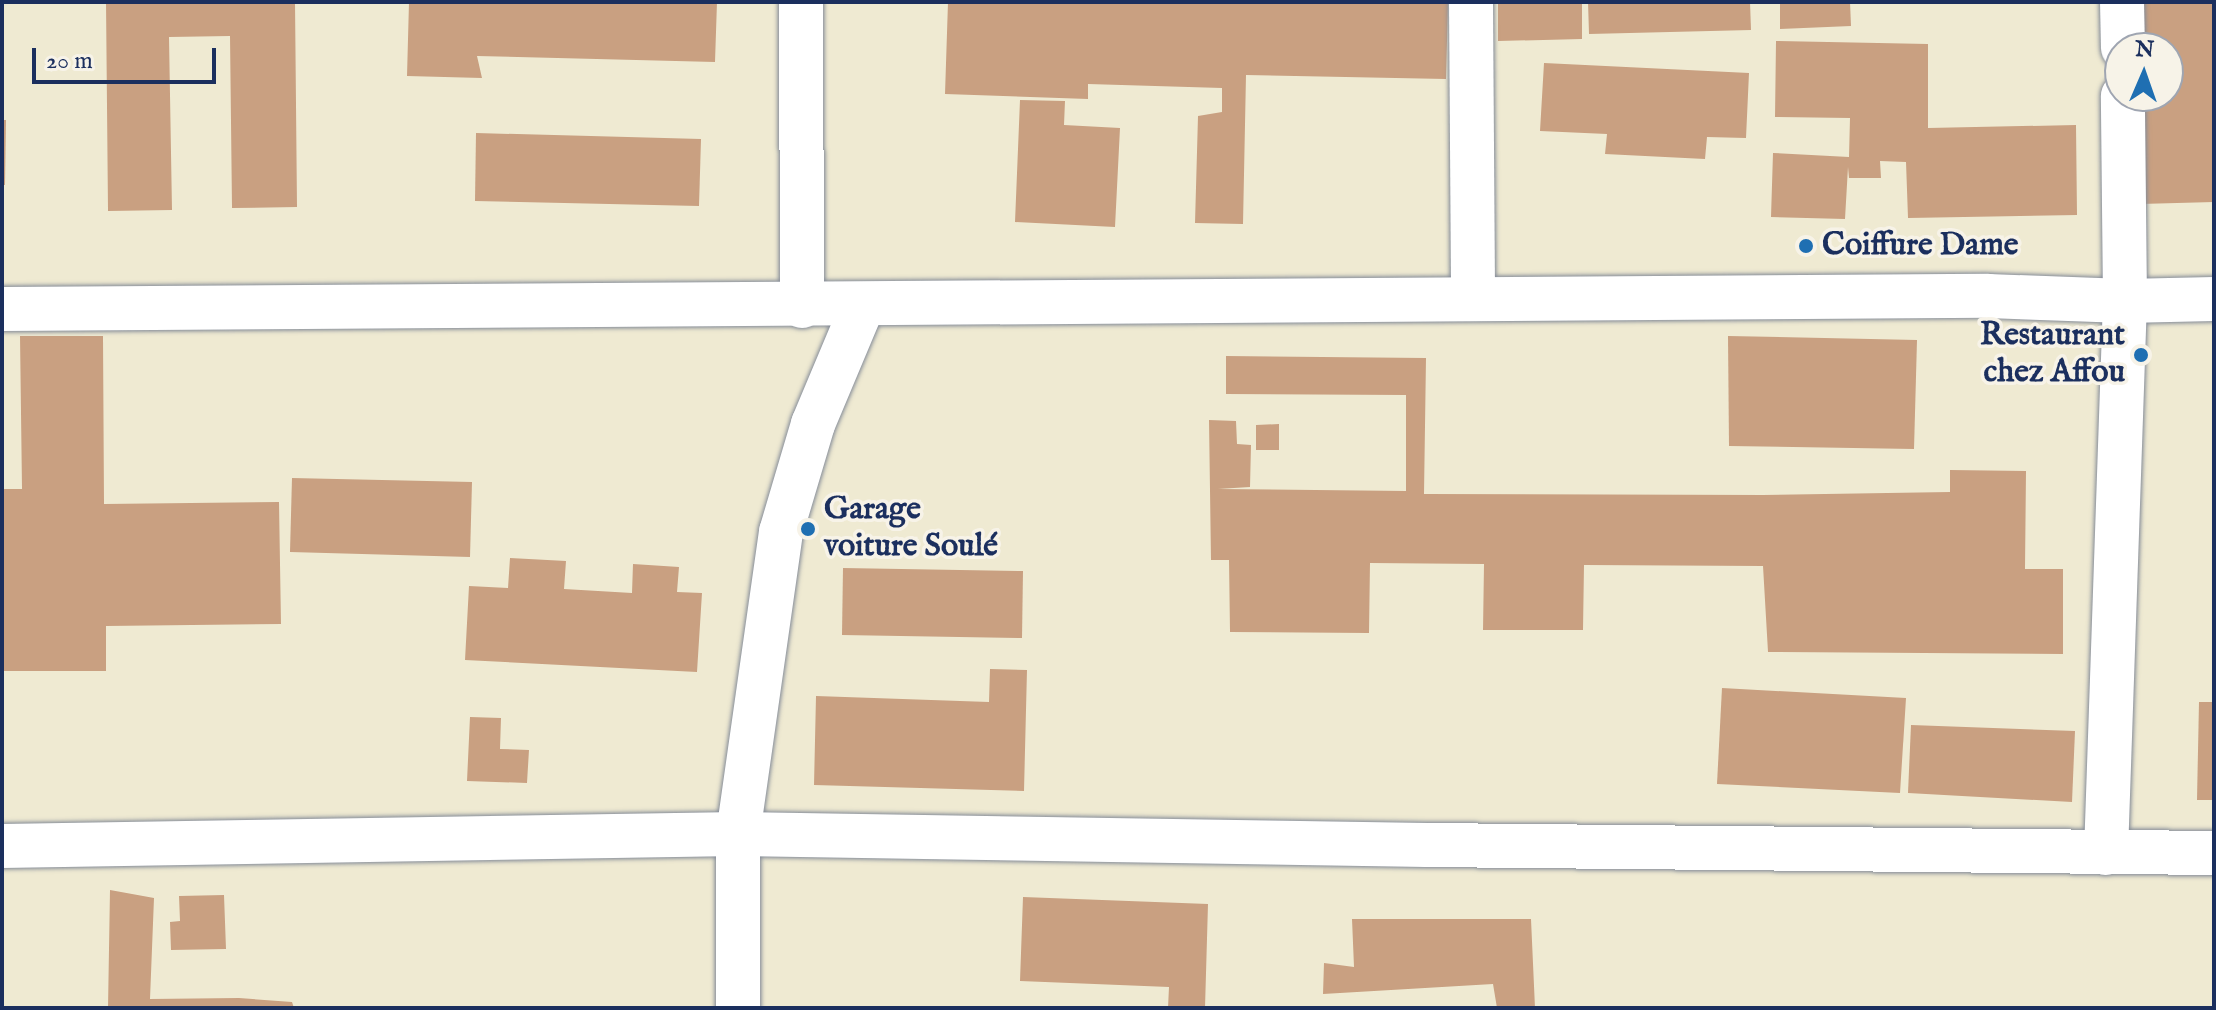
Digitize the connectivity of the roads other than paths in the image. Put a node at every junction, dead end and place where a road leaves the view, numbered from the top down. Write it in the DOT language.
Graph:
graph roads {
  1 [pos="801,2"];
  2 [pos="1471,2"];
  3 [pos="2122,2"];
  4 [pos="2123,32"];
  5 [pos="2123,112"];
  6 [pos="1473,299"];
  7 [pos="2214,299"];
  8 [pos="2125,301"];
  9 [pos="863,305"];
  10 [pos="802,306"];
  11 [pos="2,309"];
  12 [pos="738,834"];
  13 [pos="2,846"];
  14 [pos="2106,853"];
  15 [pos="2214,853"];
  16 [pos="738,1008"];
  1 -- 10 [label="street"];
  2 -- 6 [label="street"];
  3 -- 4 [label="street"];
  5 -- 8 [label="street"];
  6 -- 8 [label="street"];
  6 -- 9 [label="street"];
  7 -- 8 [label="street"];
  8 -- 14 [label="street"];
  9 -- 10 [label="street"];
  9 -- 12 [label="street"];
  10 -- 11 [label="street"];
  12 -- 13 [label="street"];
  12 -- 14 [label="street"];
  12 -- 16 [label="street"];
  14 -- 15 [label="street"];
}
